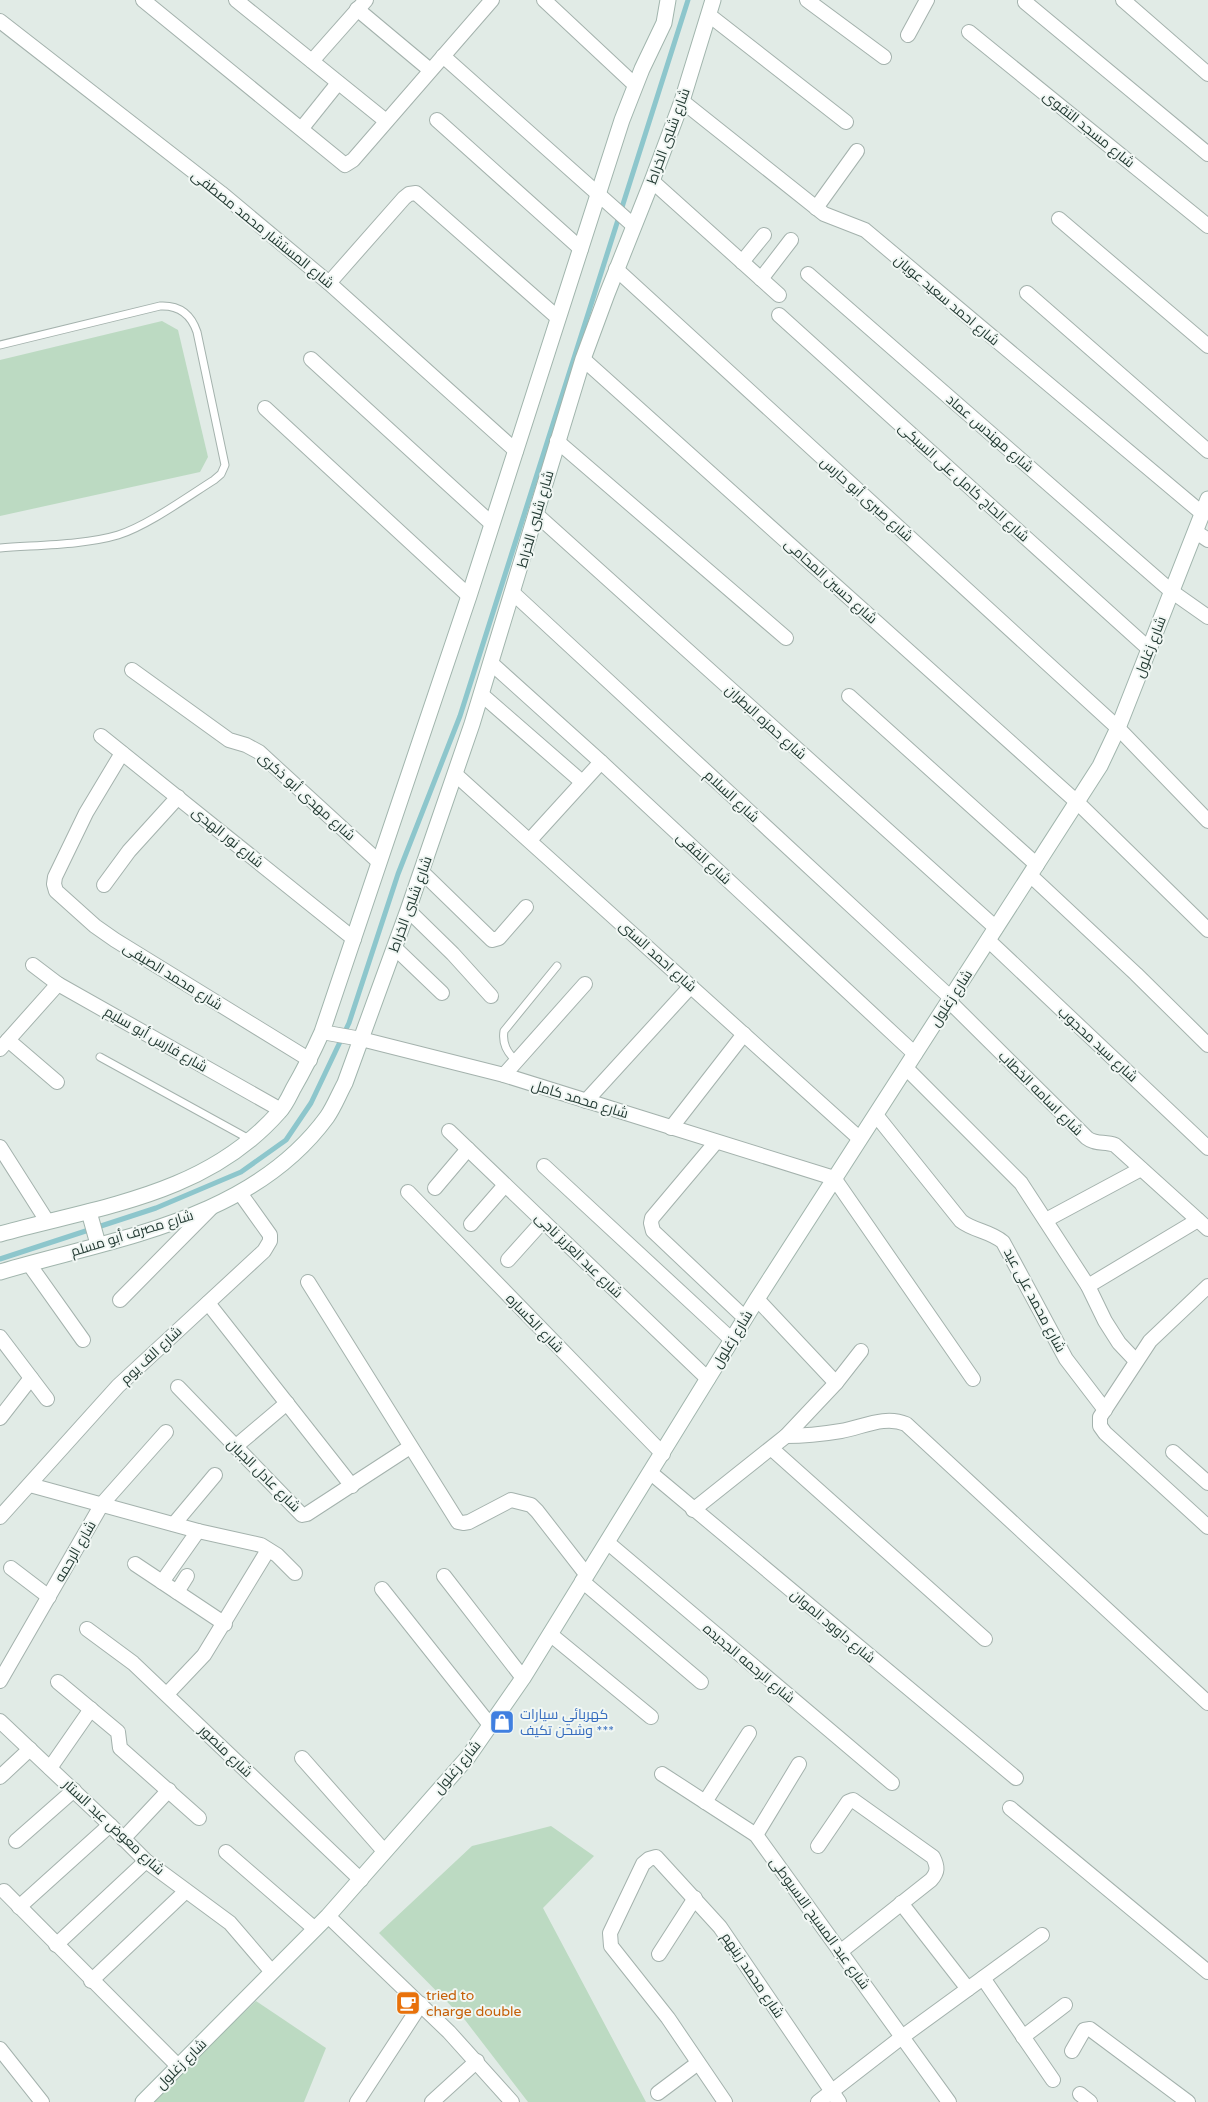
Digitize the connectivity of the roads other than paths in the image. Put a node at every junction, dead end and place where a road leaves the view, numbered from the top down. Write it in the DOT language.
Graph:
graph roads {
  1 [pos="143,0"];
  2 [pos="236,0"];
  3 [pos="492,0"];
  4 [pos="544,0"];
  5 [pos="668,0"];
  6 [pos="713,0"];
  7 [pos="807,0"];
  8 [pos="1123,0"];
  9 [pos="926,1"];
  10 [pos="1025,2"];
  11 [pos="362,5"];
  12 [pos="709,15"];
  13 [pos="0,21"];
  14 [pos="969,32"];
  15 [pos="908,35"];
  16 [pos="443,56"];
  17 [pos="884,57"];
  18 [pos="312,61"];
  19 [pos="430,70"];
  20 [pos="1208,74"];
  21 [pos="338,83"];
  22 [pos="635,85"];
  23 [pos="682,101"];
  24 [pos="437,120"];
  25 [pos="386,121"];
  26 [pos="846,122"];
  27 [pos="302,128"];
  28 [pos="857,151"];
  29 [pos="1208,154"];
  30 [pos="652,181"];
  31 [pos="603,198"];
  32 [pos="816,208"];
  33 [pos="1059,219"];
  34 [pos="630,222"];
  35 [pos="1208,226"];
  36 [pos="764,235"];
  37 [pos="791,240"];
  38 [pos="581,248"];
  39 [pos="742,262"];
  40 [pos="616,270"];
  41 [pos="808,274"];
  42 [pos="761,279"];
  43 [pos="329,283"];
  44 [pos="1027,293"];
  45 [pos="779,295"];
  46 [pos="780,315"];
  47 [pos="558,318"];
  48 [pos="0,345"];
  49 [pos="1208,346"];
  50 [pos="311,359"];
  51 [pos="583,359"];
  52 [pos="265,408"];
  53 [pos="558,441"];
  54 [pos="516,451"];
  55 [pos="1208,451"];
  56 [pos="1208,499"];
  57 [pos="1203,514"];
  58 [pos="537,515"];
  59 [pos="492,524"];
  60 [pos="1202,536"];
  61 [pos="0,548"];
  62 [pos="1171,591"];
  63 [pos="513,593"];
  64 [pos="469,596"];
  65 [pos="1208,618"];
  66 [pos="786,638"];
  67 [pos="1149,649"];
  68 [pos="491,663"];
  69 [pos="132,670"];
  70 [pos="481,694"];
  71 [pos="849,696"];
  72 [pos="1118,728"];
  73 [pos="101,736"];
  74 [pos="122,753"];
  75 [pos="601,762"];
  76 [pos="455,774"];
  77 [pos="582,782"];
  78 [pos="178,797"];
  79 [pos="1078,802"];
  80 [pos="1208,821"];
  81 [pos="530,840"];
  82 [pos="379,862"];
  83 [pos="1034,870"];
  84 [pos="422,872"];
  85 [pos="104,885"];
  86 [pos="526,907"];
  87 [pos="408,910"];
  88 [pos="1208,930"];
  89 [pos="992,934"];
  90 [pos="354,938"];
  91 [pos="395,948"];
  92 [pos="33,965"];
  93 [pos="557,966"];
  94 [pos="58,984"];
  95 [pos="584,984"];
  96 [pos="691,986"];
  97 [pos="442,993"];
  98 [pos="491,996"];
  99 [pos="950,1000"];
  100 [pos="326,1033"];
  101 [pos="744,1034"];
  102 [pos="356,1038"];
  103 [pos="4,1044"];
  104 [pos="1208,1045"];
  105 [pos="915,1054"];
  106 [pos="100,1057"];
  107 [pos="310,1060"];
  108 [pos="516,1061"];
  109 [pos="906,1068"];
  110 [pos="504,1075"];
  111 [pos="58,1082"];
  112 [pos="586,1101"];
  113 [pos="281,1110"];
  114 [pos="876,1115"];
  115 [pos="671,1128"];
  116 [pos="449,1131"];
  117 [pos="860,1139"];
  118 [pos="251,1140"];
  119 [pos="716,1142"];
  120 [pos="0,1147"];
  121 [pos="1208,1148"];
  122 [pos="468,1150"];
  123 [pos="544,1166"];
  124 [pos="1142,1169"];
  125 [pos="834,1178"];
  126 [pos="505,1184"];
  127 [pos="436,1188"];
  128 [pos="408,1192"];
  129 [pos="240,1193"];
  130 [pos="212,1207"];
  131 [pos="90,1218"];
  132 [pos="1046,1220"];
  133 [pos="47,1221"];
  134 [pos="543,1221"];
  135 [pos="471,1224"];
  136 [pos="1203,1224"];
  137 [pos="0,1234"];
  138 [pos="97,1242"];
  139 [pos="508,1260"];
  140 [pos="29,1264"];
  141 [pos="0,1272"];
  142 [pos="308,1282"];
  143 [pos="1088,1286"];
  144 [pos="1208,1286"];
  145 [pos="756,1299"];
  146 [pos="120,1300"];
  147 [pos="208,1303"];
  148 [pos="745,1318"];
  149 [pos="0,1337"];
  150 [pos="83,1340"];
  151 [pos="732,1340"];
  152 [pos="861,1351"];
  153 [pos="1136,1361"];
  154 [pos="31,1378"];
  155 [pos="708,1379"];
  156 [pos="973,1379"];
  157 [pos="836,1383"];
  158 [pos="178,1387"];
  159 [pos="47,1399"];
  160 [pos="287,1403"];
  161 [pos="1105,1410"];
  162 [pos="0,1418"];
  163 [pos="166,1432"];
  164 [pos="786,1436"];
  165 [pos="235,1446"];
  166 [pos="410,1447"];
  167 [pos="772,1449"];
  168 [pos="1173,1452"];
  169 [pos="663,1454"];
  170 [pos="651,1473"];
  171 [pos="215,1475"];
  172 [pos="1208,1483"];
  173 [pos="30,1485"];
  174 [pos="352,1486"];
  175 [pos="102,1504"];
  176 [pos="693,1510"];
  177 [pos="0,1517"];
  178 [pos="174,1524"];
  179 [pos="1208,1527"];
  180 [pos="198,1530"];
  181 [pos="607,1542"];
  182 [pos="268,1550"];
  183 [pos="135,1564"];
  184 [pos="11,1568"];
  185 [pos="295,1572"];
  186 [pos="187,1576"];
  187 [pos="444,1576"];
  188 [pos="584,1578"];
  189 [pos="162,1582"];
  190 [pos="382,1589"];
  191 [pos="177,1592"];
  192 [pos="49,1597"];
  193 [pos="224,1624"];
  194 [pos="87,1629"];
  195 [pos="550,1634"];
  196 [pos="985,1638"];
  197 [pos="523,1678"];
  198 [pos="0,1681"];
  199 [pos="58,1682"];
  200 [pos="701,1682"];
  201 [pos="167,1694"];
  202 [pos="1208,1703"];
  203 [pos="91,1709"];
  204 [pos="651,1717"];
  205 [pos="0,1721"];
  206 [pos="490,1724"];
  207 [pos="749,1733"];
  208 [pos="30,1749"];
  209 [pos="302,1758"];
  210 [pos="799,1764"];
  211 [pos="50,1768"];
  212 [pos="662,1774"];
  213 [pos="0,1777"];
  214 [pos="1016,1778"];
  215 [pos="892,1783"];
  216 [pos="74,1790"];
  217 [pos="168,1790"];
  218 [pos="704,1802"];
  219 [pos="1010,1808"];
  220 [pos="199,1818"];
  221 [pos="110,1825"];
  222 [pos="756,1835"];
  223 [pos="123,1839"];
  224 [pos="16,1841"];
  225 [pos="818,1846"];
  226 [pos="384,1851"];
  227 [pos="226,1852"];
  228 [pos="146,1861"];
  229 [pos="361,1880"];
  230 [pos="4,1891"];
  231 [pos="186,1891"];
  232 [pos="695,1898"];
  233 [pos="901,1903"];
  234 [pos="19,1907"];
  235 [pos="328,1916"];
  236 [pos="315,1929"];
  237 [pos="1042,1935"];
  238 [pos="56,1945"];
  239 [pos="840,1952"];
  240 [pos="658,1954"];
  241 [pos="272,1972"];
  242 [pos="1208,1972"];
  243 [pos="983,1978"];
  244 [pos="91,1981"];
  245 [pos="968,1989"];
  246 [pos="421,2004"];
  247 [pos="1065,2006"];
  248 [pos="902,2037"];
  249 [pos="1023,2037"];
  250 [pos="0,2049"];
  251 [pos="1072,2051"];
  252 [pos="476,2060"];
  253 [pos="698,2063"];
  254 [pos="178,2066"];
  255 [pos="1053,2080"];
  256 [pos="658,2093"];
  257 [pos="835,2097"];
  258 [pos="39,2101"];
  259 [pos="143,2102"];
  260 [pos="357,2102"];
  261 [pos="432,2102"];
  262 [pos="512,2102"];
  263 [pos="725,2102"];
  264 [pos="818,2102"];
  265 [pos="949,2102"];
  266 [pos="1188,2102"];
  1 -- 27 [label="street"];
  2 -- 18 [label="street"];
  3 -- 16 [label="street"];
  4 -- 22 [label="street"];
  5 -- 22 [label="street"];
  6 -- 12 [label="street, شارع شلبى الخراط"];
  7 -- 17 [label="street"];
  8 -- 20 [label="street"];
  9 -- 15 [label="street"];
  10 -- 29 [label="street"];
  11 -- 18 [label="street"];
  11 -- 19 [label="street"];
  12 -- 23 [label="street, شارع شلبى الخراط"];
  12 -- 26 [label="street"];
  13 -- 43 [label="street, شارع المستشار محمد مصطفى"];
  14 -- 35 [label="street, شارع مسجد التقوى"];
  16 -- 19 [label="street"];
  16 -- 31 [label="street"];
  18 -- 21 [label="street"];
  19 -- 25 [label="street"];
  21 -- 25 [label="street"];
  21 -- 27 [label="street"];
  22 -- 31 [label="street"];
  23 -- 30 [label="street, شارع شلبى الخراط"];
  23 -- 32 [label="street, شارع احمد سعيد عويان"];
  24 -- 38 [label="street"];
  25 -- 27 [label="street"];
  28 -- 32 [label="street"];
  30 -- 34 [label="street, شارع شلبى الخراط"];
  30 -- 39 [label="street"];
  31 -- 34 [label="street"];
  31 -- 38 [label="street"];
  32 -- 57 [label="street, شارع احمد سعيد عويان"];
  33 -- 49 [label="street"];
  34 -- 40 [label="street, شارع شلبى الخراط"];
  36 -- 39 [label="street"];
  37 -- 42 [label="street"];
  38 -- 47 [label="street"];
  39 -- 42 [label="street"];
  40 -- 51 [label="street, شارع شلبى الخراط"];
  40 -- 72 [label="street, شارع صبرى أبو حارس"];
  41 -- 62 [label="street, شارع مهندس عماد"];
  42 -- 45 [label="street"];
  43 -- 47 [label="street"];
  43 -- 54 [label="street, شارع المستشار محمد مصطفى"];
  44 -- 55 [label="street"];
  46 -- 67 [label="street, شارع الحاج كامل على السبكى"];
  47 -- 54 [label="street"];
  48 -- 61 [label="lane"];
  50 -- 59 [label="street"];
  51 -- 53 [label="street, شارع شلبى الخراط"];
  51 -- 79 [label="street, شارع حسين المحامى"];
  52 -- 64 [label="street"];
  53 -- 58 [label="street, شارع شلبى الخراط"];
  53 -- 66 [label="street"];
  54 -- 59 [label="street"];
  56 -- 57 [label="street, شارع زغلول"];
  57 -- 60 [label="street, شارع زغلول"];
  58 -- 63 [label="street, شارع شلبى الخراط"];
  58 -- 89 [label="street, شارع حمزه البطران"];
  59 -- 64 [label="street"];
  60 -- 62 [label="street, شارع زغلول"];
  62 -- 65 [label="street, شارع مهندس عماد"];
  62 -- 67 [label="street, شارع زغلول"];
  63 -- 68 [label="street, شارع شلبى الخراط"];
  63 -- 99 [label="street, شارع السلام"];
  64 -- 82 [label="street"];
  67 -- 72 [label="street, شارع زغلول"];
  68 -- 70 [label="street, شارع شلبى الخراط"];
  68 -- 75 [label="street, شارع الفقى"];
  69 -- 82 [label="street, شارع مهدى أبو ذكرى"];
  70 -- 76 [label="street, شارع شلبى الخراط"];
  70 -- 77 [label="street"];
  71 -- 83 [label="street"];
  72 -- 79 [label="street, شارع زغلول"];
  72 -- 80 [label="street, شارع صبرى أبو حارس"];
  73 -- 74 [label="street, شارع نور الهدى"];
  74 -- 78 [label="street, شارع نور الهدى"];
  74 -- 107 [label="street, شارع محمد الصيفى"];
  75 -- 77 [label="street"];
  75 -- 105 [label="street, شارع الفقى"];
  76 -- 81 [label="street, شارع احمد السنى"];
  76 -- 84 [label="street, شارع شلبى الخراط"];
  77 -- 81 [label="street"];
  78 -- 85 [label="street"];
  78 -- 90 [label="street, شارع نور الهدى"];
  79 -- 83 [label="street, شارع زغلول"];
  79 -- 88 [label="street, شارع حسين المحامى"];
  81 -- 96 [label="street, شارع احمد السنى"];
  82 -- 90 [label="street"];
  83 -- 89 [label="street, شارع زغلول"];
  83 -- 104 [label="street"];
  84 -- 86 [label="street"];
  84 -- 87 [label="street, شارع شلبى الخراط"];
  87 -- 91 [label="street, شارع شلبى الخراط"];
  87 -- 98 [label="street"];
  89 -- 99 [label="street, شارع زغلول"];
  89 -- 121 [label="street, شارع سيد محجوب"];
  90 -- 100 [label="street"];
  91 -- 97 [label="street"];
  91 -- 102 [label="street, شارع شلبى الخراط"];
  92 -- 94 [label="street, شارع فارس أبو سليم"];
  93 -- 108 [label="lane"];
  94 -- 103 [label="street"];
  94 -- 113 [label="street, شارع فارس أبو سليم"];
  95 -- 108 [label="street"];
  96 -- 101 [label="street, شارع احمد السنى"];
  96 -- 112 [label="street"];
  99 -- 105 [label="street, شارع زغلول"];
  99 -- 124 [label="street, شارع اسامه الخطاب"];
  100 -- 102 [label="street, شارع محمد كامل"];
  100 -- 107 [label="street"];
  101 -- 115 [label="street"];
  101 -- 117 [label="street, شارع احمد السنى"];
  102 -- 110 [label="street, شارع محمد كامل"];
  102 -- 129 [label="street, شارع مصرف أبو مسلم"];
  103 -- 111 [label="street"];
  105 -- 109 [label="street, شارع زغلول"];
  106 -- 118 [label="lane"];
  107 -- 113 [label="street"];
  108 -- 110 [label="street"];
  109 -- 114 [label="street, شارع زغلول"];
  109 -- 132 [label="street"];
  110 -- 112 [label="street, شارع محمد كامل"];
  112 -- 115 [label="street, شارع محمد كامل"];
  113 -- 118 [label="street"];
  114 -- 117 [label="street, شارع زغلول"];
  114 -- 161 [label="street, شارع محمد على عيد"];
  115 -- 119 [label="street, شارع محمد كامل"];
  116 -- 122 [label="street, شارع عبد العزيز ناجى"];
  117 -- 125 [label="street, شارع زغلول"];
  118 -- 131 [label="street"];
  119 -- 125 [label="street, شارع محمد كامل"];
  119 -- 148 [label="street"];
  120 -- 133 [label="street"];
  122 -- 126 [label="street, شارع عبد العزيز ناجى"];
  122 -- 127 [label="street"];
  123 -- 151 [label="street"];
  124 -- 132 [label="street"];
  124 -- 136 [label="street, شارع اسامه الخطاب"];
  125 -- 145 [label="street, شارع زغلول"];
  125 -- 156 [label="street"];
  126 -- 134 [label="street, شارع عبد العزيز ناجى"];
  126 -- 135 [label="street"];
  128 -- 169 [label="street, شارع الكساره"];
  129 -- 130 [label="street, شارع مصرف أبو مسلم"];
  129 -- 147 [label="street, شارع الف يوم"];
  130 -- 138 [label="street, شارع مصرف أبو مسلم"];
  130 -- 146 [label="street"];
  131 -- 133 [label="street"];
  131 -- 138 [label="street"];
  132 -- 143 [label="street"];
  133 -- 137 [label="street"];
  134 -- 139 [label="street"];
  134 -- 155 [label="street, شارع عبد العزيز ناجى"];
  136 -- 143 [label="street"];
  138 -- 140 [label="street, شارع مصرف أبو مسلم"];
  140 -- 141 [label="street, شارع مصرف أبو مسلم"];
  140 -- 150 [label="street"];
  142 -- 166 [label="street"];
  143 -- 153 [label="street"];
  144 -- 153 [label="street"];
  145 -- 148 [label="street, شارع زغلول"];
  145 -- 157 [label="street"];
  147 -- 160 [label="street"];
  147 -- 173 [label="street, شارع الف يوم"];
  148 -- 151 [label="street, شارع زغلول"];
  149 -- 154 [label="street"];
  151 -- 155 [label="street, شارع زغلول"];
  152 -- 157 [label="street"];
  153 -- 161 [label="street"];
  154 -- 159 [label="street"];
  154 -- 162 [label="street"];
  155 -- 169 [label="street, شارع زغلول"];
  157 -- 164 [label="street"];
  158 -- 165 [label="street, شارع عادل الجبان"];
  160 -- 165 [label="street"];
  160 -- 174 [label="street"];
  161 -- 179 [label="street"];
  163 -- 175 [label="street, شارع الرحمه"];
  164 -- 167 [label="street"];
  164 -- 202 [label="street"];
  165 -- 174 [label="street, شارع عادل الجبان"];
  166 -- 174 [label="street, شارع عادل الجبان"];
  166 -- 188 [label="street"];
  167 -- 176 [label="street"];
  167 -- 196 [label="street"];
  168 -- 172 [label="street"];
  169 -- 170 [label="street, شارع زغلول"];
  170 -- 176 [label="street, شارع داوود الموان"];
  170 -- 181 [label="street, شارع زغلول"];
  171 -- 178 [label="street"];
  173 -- 175 [label="street"];
  173 -- 177 [label="street, شارع الف يوم"];
  175 -- 178 [label="street"];
  175 -- 192 [label="street, شارع الرحمه"];
  176 -- 214 [label="street, شارع داوود الموان"];
  178 -- 180 [label="street"];
  180 -- 182 [label="street"];
  180 -- 189 [label="street"];
  181 -- 188 [label="street, شارع زغلول"];
  181 -- 215 [label="street, شارع الرحمه الجديده"];
  182 -- 185 [label="street"];
  182 -- 193 [label="street"];
  183 -- 189 [label="street"];
  184 -- 192 [label="street"];
  186 -- 191 [label="street"];
  187 -- 197 [label="street"];
  188 -- 195 [label="street, شارع زغلول"];
  188 -- 200 [label="street"];
  189 -- 191 [label="street"];
  190 -- 206 [label="street"];
  191 -- 193 [label="street"];
  192 -- 198 [label="street, شارع الرحمه"];
  193 -- 201 [label="street"];
  194 -- 201 [label="street, شارع منصور"];
  195 -- 197 [label="street, شارع زغلول"];
  195 -- 204 [label="street"];
  197 -- 206 [label="street, شارع زغلول"];
  199 -- 203 [label="street"];
  201 -- 229 [label="street, شارع منصور"];
  203 -- 211 [label="street"];
  203 -- 217 [label="street"];
  205 -- 208 [label="street, شارع معوض عبد الستار"];
  206 -- 226 [label="street, شارع زغلول"];
  207 -- 218 [label="street"];
  208 -- 211 [label="street, شارع معوض عبد الستار"];
  208 -- 213 [label="street"];
  209 -- 226 [label="street"];
  210 -- 222 [label="street"];
  211 -- 216 [label="street, شارع معوض عبد الستار"];
  212 -- 218 [label="street, شارع عبد المسيح الاسيوطى"];
  216 -- 221 [label="street, شارع معوض عبد الستار"];
  216 -- 224 [label="street"];
  217 -- 220 [label="street"];
  217 -- 223 [label="street"];
  218 -- 222 [label="street, شارع عبد المسيح الاسيوطى"];
  219 -- 242 [label="street"];
  221 -- 223 [label="street, شارع معوض عبد الستار"];
  221 -- 234 [label="street"];
  222 -- 239 [label="street, شارع عبد المسيح الاسيوطى"];
  223 -- 228 [label="street, شارع معوض عبد الستار"];
  225 -- 233 [label="street"];
  226 -- 229 [label="street, شارع زغلول"];
  227 -- 236 [label="street"];
  228 -- 231 [label="street, شارع معوض عبد الستار"];
  228 -- 238 [label="street"];
  229 -- 235 [label="street, شارع زغلول"];
  230 -- 234 [label="street"];
  231 -- 241 [label="street, شارع معوض عبد الستار"];
  231 -- 244 [label="street"];
  232 -- 240 [label="street"];
  232 -- 253 [label="street, شارع محمد زينهم"];
  232 -- 257 [label="street, شارع محمد زينهم"];
  233 -- 239 [label="street"];
  233 -- 245 [label="street"];
  234 -- 238 [label="street"];
  235 -- 236 [label="street, شارع زغلول"];
  235 -- 246 [label="street"];
  236 -- 241 [label="street, شارع زغلول"];
  237 -- 243 [label="street"];
  238 -- 244 [label="street"];
  239 -- 248 [label="street, شارع عبد المسيح الاسيوطى"];
  241 -- 254 [label="street, شارع زغلول"];
  243 -- 245 [label="street"];
  243 -- 249 [label="street"];
  244 -- 254 [label="street"];
  245 -- 248 [label="street"];
  246 -- 252 [label="street"];
  246 -- 260 [label="street"];
  247 -- 249 [label="street"];
  248 -- 257 [label="street"];
  248 -- 265 [label="street, شارع عبد المسيح الاسيوطى"];
  249 -- 255 [label="street"];
  250 -- 258 [label="street"];
  251 -- 266 [label="street"];
  252 -- 261 [label="street"];
  252 -- 262 [label="street"];
  253 -- 256 [label="street"];
  253 -- 263 [label="street"];
  254 -- 259 [label="street, شارع زغلول"];
  257 -- 264 [label="street"];
}
